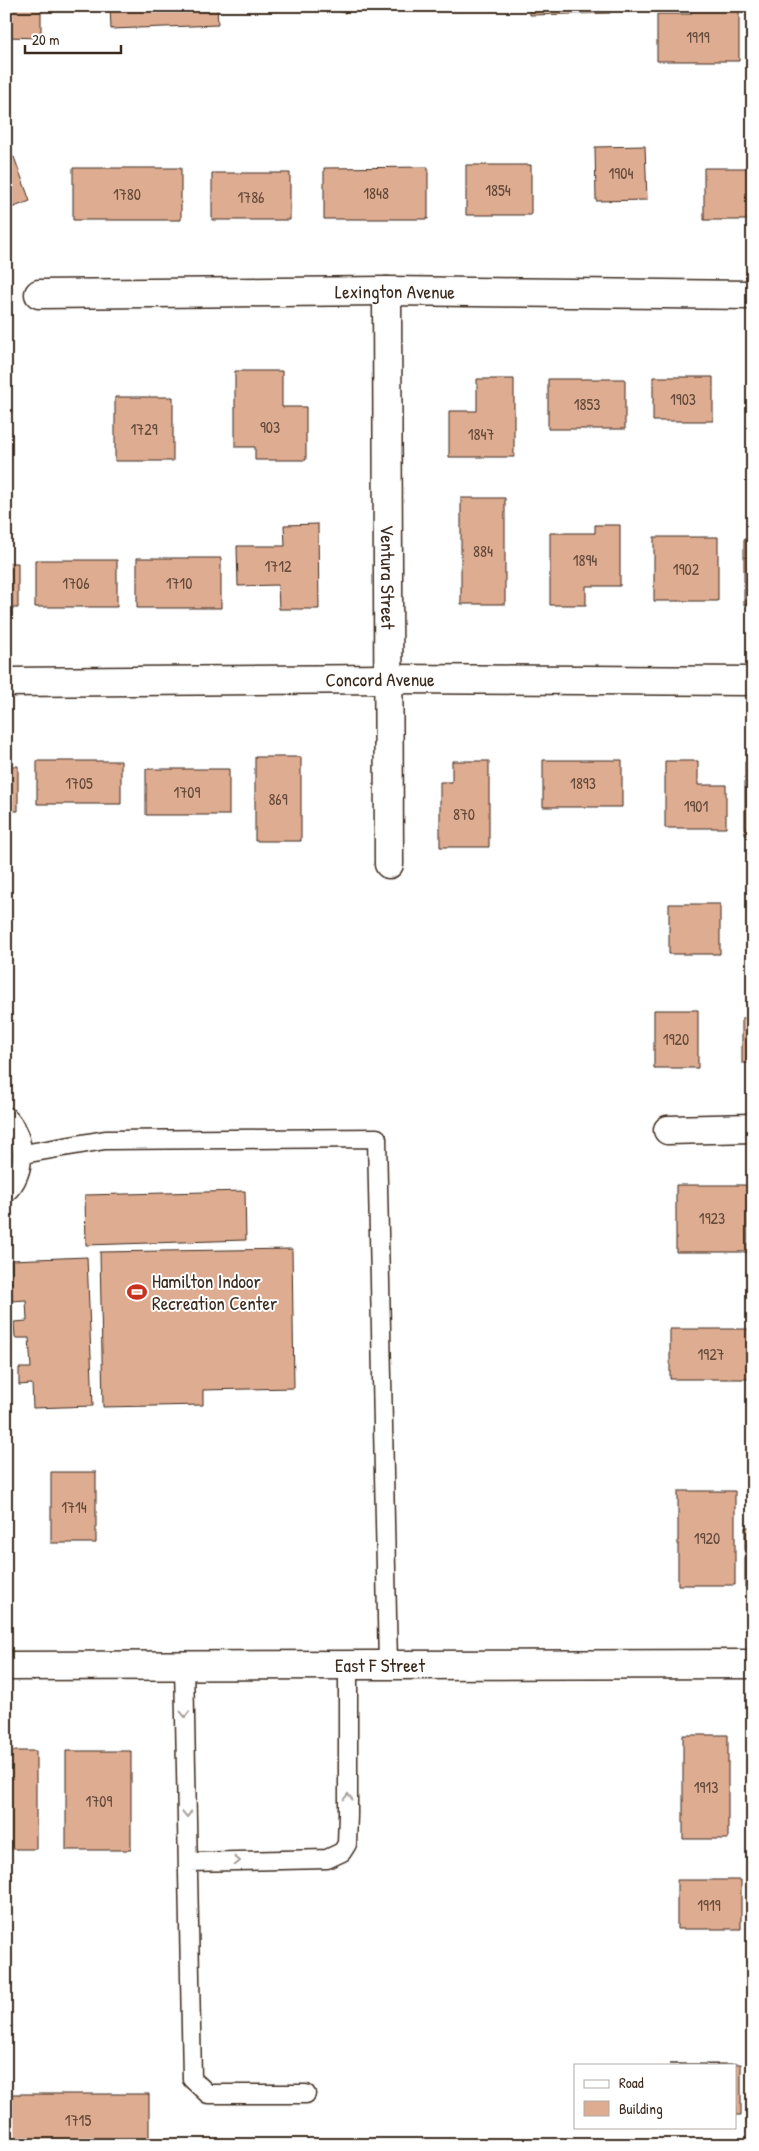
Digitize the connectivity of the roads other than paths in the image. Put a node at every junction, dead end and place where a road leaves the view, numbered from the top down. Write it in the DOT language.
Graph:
graph roads {
  1 [pos="386,292"];
  2 [pos="39,294"];
  3 [pos="753,295"];
  4 [pos="390,679"];
  5 [pos="753,681"];
  6 [pos="6,682"];
  7 [pos="390,864"];
  8 [pos="6,1116"];
  9 [pos="753,1128"];
  10 [pos="668,1130"];
  11 [pos="23,1154"];
  12 [pos="6,1193"];
  13 [pos="753,1664"];
  14 [pos="184,1665"];
  15 [pos="348,1665"];
  16 [pos="388,1665"];
  17 [pos="6,1666"];
  18 [pos="189,1862"];
  19 [pos="306,2094"];
  1 -- 2 [label="street, Lexington Avenue"];
  1 -- 3 [label="street, Lexington Avenue"];
  1 -- 4 [label="street, Ventura Street"];
  4 -- 5 [label="street, Concord Avenue"];
  4 -- 6 [label="street, Concord Avenue"];
  4 -- 7 [label="street, Ventura Street"];
  8 -- 11 [label="lane"];
  9 -- 10 [label="street"];
  11 -- 12 [label="lane"];
  11 -- 16 [label="lane"];
  13 -- 16 [label="street, East F Street"];
  14 -- 15 [label="street, East F Street"];
  14 -- 17 [label="street, East F Street"];
  14 -- 18 [label="lane, one-way"];
  15 -- 16 [label="street, East F Street"];
  18 -- 15 [label="lane, one-way"];
  18 -- 19 [label="lane"];
}
